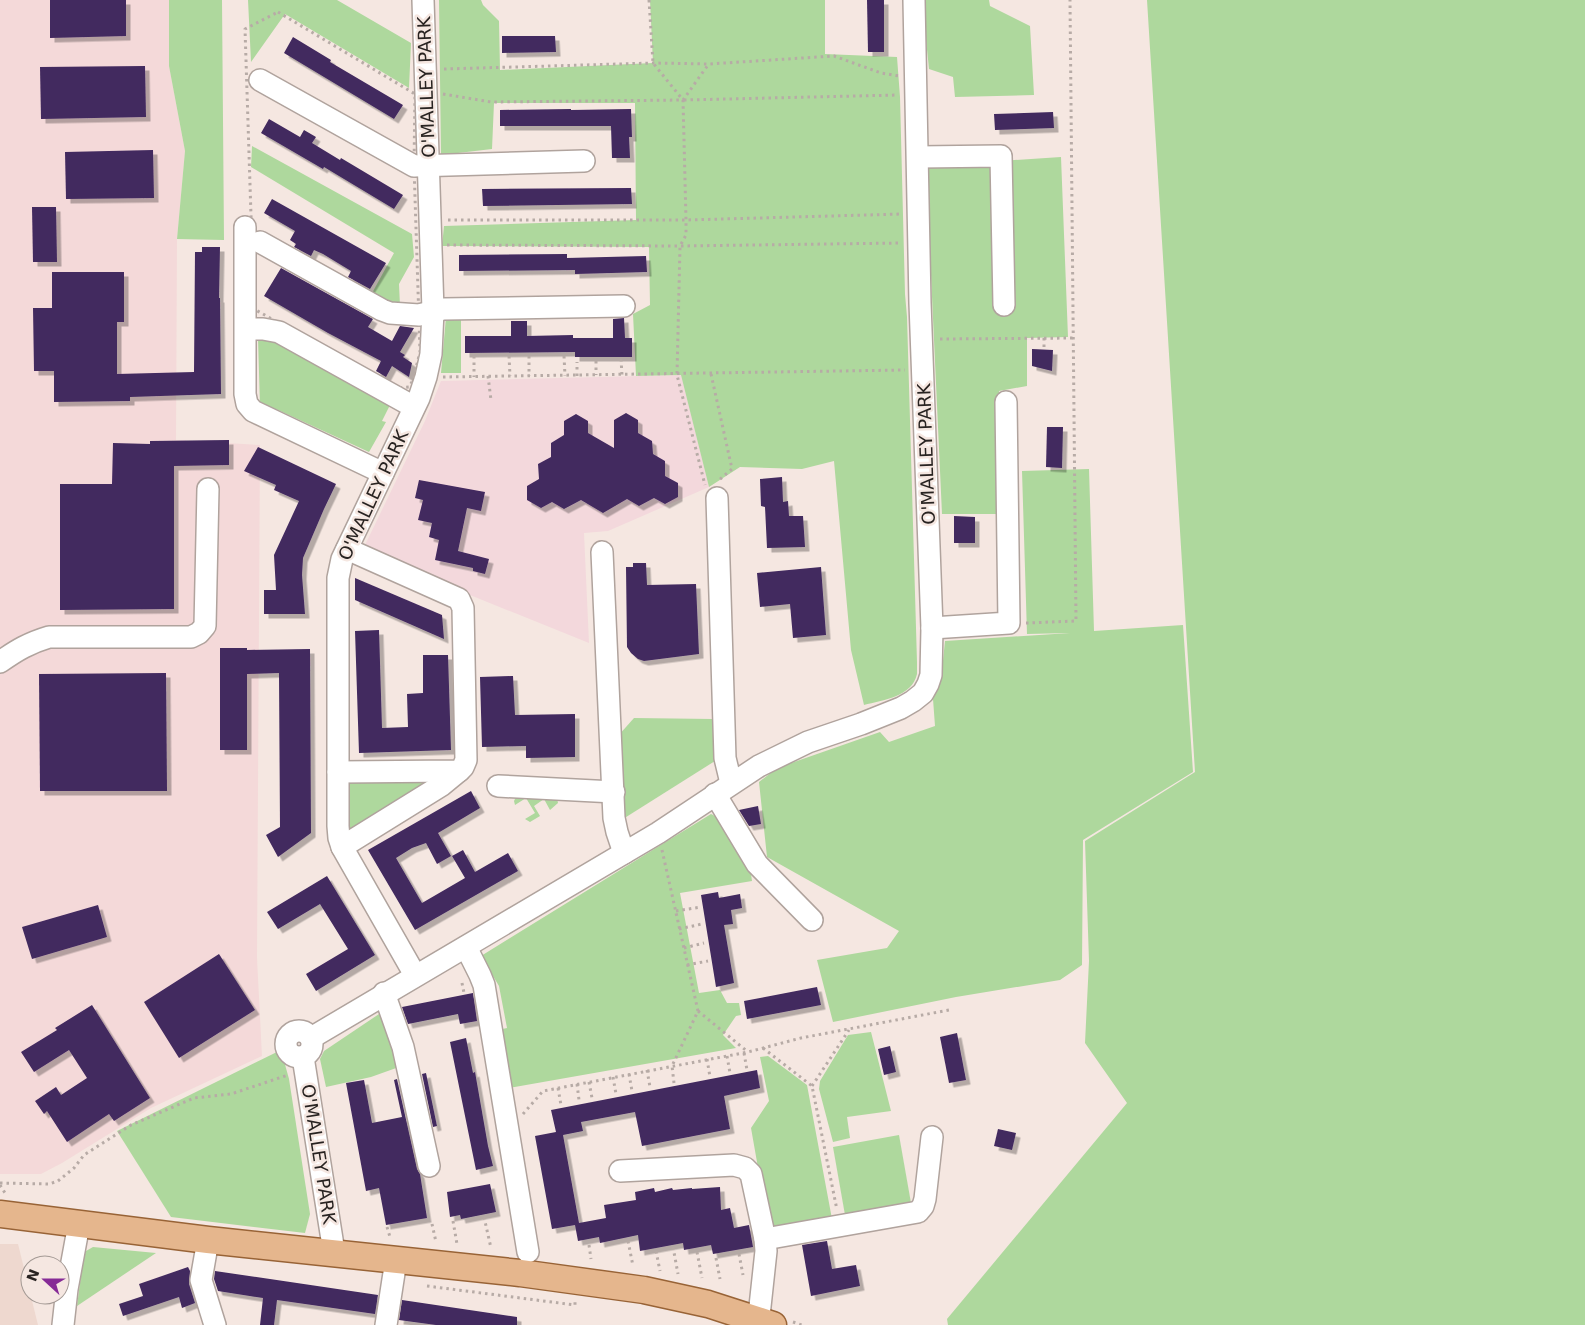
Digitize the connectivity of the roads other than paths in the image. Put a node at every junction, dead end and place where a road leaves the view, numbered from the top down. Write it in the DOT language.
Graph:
graph roads {
  1 [pos="424,0"];
  2 [pos="914,0"];
  3 [pos="260,80"];
  4 [pos="918,157"];
  5 [pos="584,161"];
  6 [pos="421,165"];
  7 [pos="245,227"];
  8 [pos="260,242"];
  9 [pos="1004,305"];
  10 [pos="624,306"];
  11 [pos="426,313"];
  12 [pos="246,329"];
  13 [pos="1006,402"];
  14 [pos="414,407"];
  15 [pos="383,474"];
  16 [pos="208,489"];
  17 [pos="712,494"];
  18 [pos="347,549"];
  19 [pos="602,552"];
  20 [pos="932,628"];
  21 [pos="0,662"];
  22 [pos="459,771"];
  23 [pos="338,772"];
  24 [pos="498,786"];
  25 [pos="723,789"];
  26 [pos="614,792"];
  27 [pos="342,847"];
  28 [pos="624,853"];
  29 [pos="812,920"];
  30 [pos="466,946"];
  31 [pos="415,975"];
  32 [pos="384,993"];
  33 [pos="932,1137"];
  34 [pos="429,1166"];
  35 [pos="620,1171"];
  36 [pos="3,1204"];
  37 [pos="80,1224"];
  38 [pos="765,1239"];
  39 [pos="208,1240"];
  40 [pos="393,1248"];
  41 [pos="334,1252"];
  42 [pos="528,1252"];
  43 [pos="769,1323"];
  44 [pos="63,1325"];
  45 [pos="215,1325"];
  46 [pos="386,1325"];
  1 -- 6 [label="street, O'MALLEY PARK"];
  2 -- 4 [label="street, O'MALLEY PARK"];
  3 -- 6 [label="street"];
  4 -- 9 [label="street"];
  4 -- 20 [label="street, O'MALLEY PARK"];
  5 -- 6 [label="street"];
  6 -- 11 [label="street, O'MALLEY PARK"];
  7 -- 12 [label="street"];
  8 -- 11 [label="street"];
  10 -- 11 [label="street"];
  11 -- 14 [label="street, O'MALLEY PARK"];
  12 -- 14 [label="street"];
  12 -- 15 [label="street"];
  13 -- 20 [label="street"];
  14 -- 15 [label="street, O'MALLEY PARK"];
  15 -- 18 [label="street, O'MALLEY PARK"];
  16 -- 21 [label="street"];
  17 -- 25 [label="street"];
  18 -- 22 [label="street"];
  18 -- 23 [label="street, O'MALLEY PARK"];
  19 -- 26 [label="street"];
  20 -- 25 [label="street, O'MALLEY PARK"];
  22 -- 23 [label="street"];
  22 -- 27 [label="street"];
  23 -- 27 [label="street, O'MALLEY PARK"];
  24 -- 26 [label="street"];
  25 -- 28 [label="street, O'MALLEY PARK"];
  25 -- 29 [label="street"];
  26 -- 28 [label="street"];
  27 -- 31 [label="street, O'MALLEY PARK"];
  28 -- 30 [label="street, O'MALLEY PARK"];
  30 -- 31 [label="street, O'MALLEY PARK"];
  30 -- 42 [label="street"];
  31 -- 32 [label="street, O'MALLEY PARK"];
  32 -- 34 [label="street"];
  32 -- 41 [label="street, O'MALLEY PARK"];
  33 -- 38 [label="street"];
  35 -- 38 [label="street"];
  36 -- 37 [label="main road"];
  37 -- 39 [label="main road"];
  37 -- 44 [label="street"];
  38 -- 43 [label="street"];
  39 -- 41 [label="main road"];
  39 -- 45 [label="street"];
  40 -- 41 [label="main road"];
  40 -- 43 [label="main road"];
  40 -- 46 [label="street"];
}
